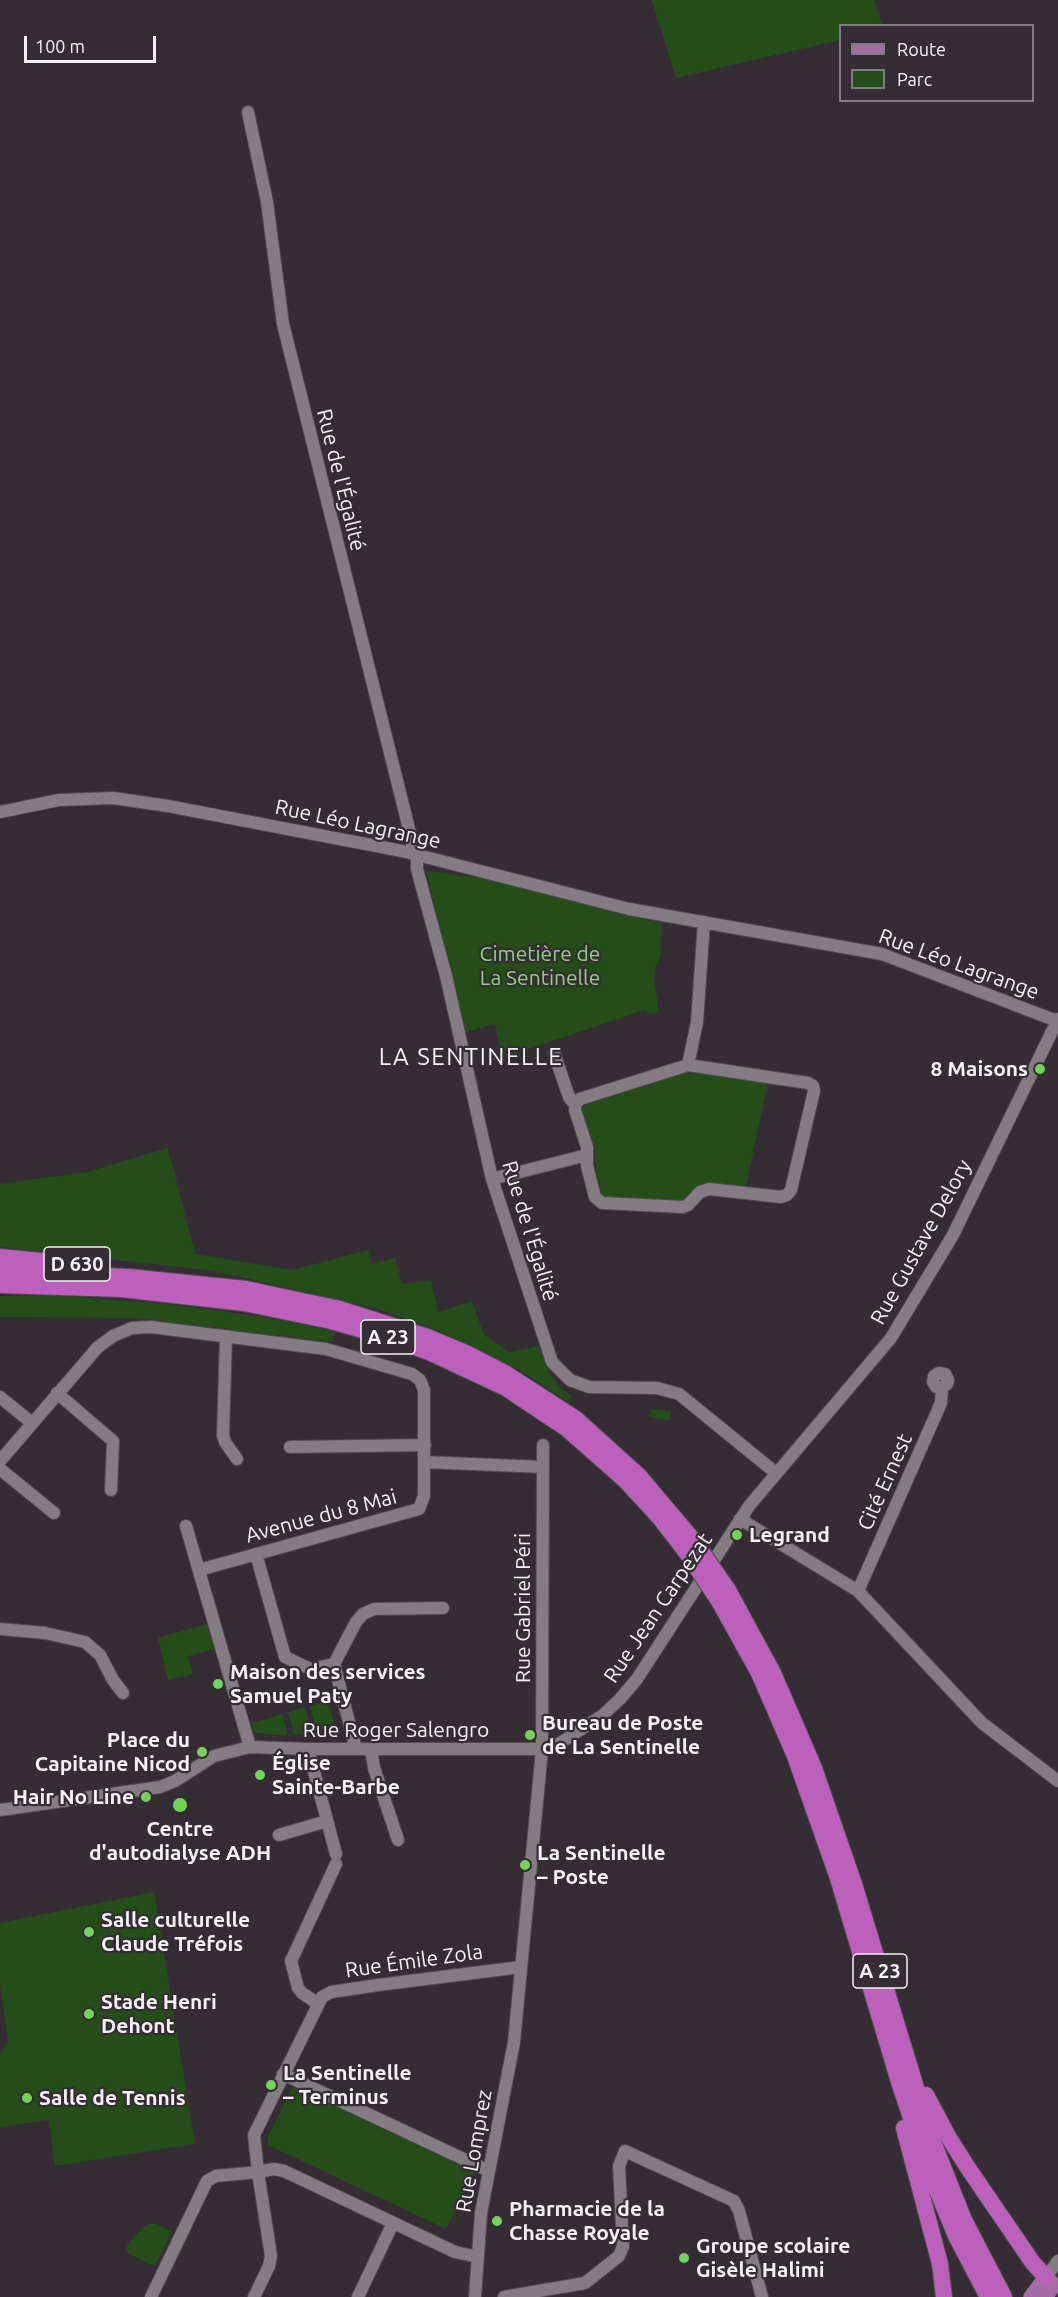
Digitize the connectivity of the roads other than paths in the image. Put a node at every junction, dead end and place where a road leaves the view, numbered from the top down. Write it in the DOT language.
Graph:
graph roads {
  1 [pos="248,112"];
  2 [pos="0,812"];
  3 [pos="414,854"];
  4 [pos="704,922"];
  5 [pos="1058,1020"];
  6 [pos="554,1053"];
  7 [pos="688,1065"];
  8 [pos="575,1105"];
  9 [pos="587,1155"];
  10 [pos="492,1179"];
  11 [pos="0,1257"];
  12 [pos="0,1272"];
  13 [pos="152,1278"];
  14 [pos="0,1285"];
  15 [pos="226,1336"];
  16 [pos="942,1388"];
  17 [pos="57,1393"];
  18 [pos="0,1397"];
  19 [pos="32,1423"];
  20 [pos="425,1445"];
  21 [pos="543,1446"];
  22 [pos="290,1447"];
  23 [pos="237,1459"];
  24 [pos="0,1461"];
  25 [pos="424,1462"];
  26 [pos="543,1467"];
  27 [pos="0,1469"];
  28 [pos="776,1473"];
  29 [pos="111,1490"];
  30 [pos="54,1513"];
  31 [pos="740,1519"];
  32 [pos="186,1526"];
  33 [pos="691,1547"];
  34 [pos="256,1554"];
  35 [pos="199,1570"];
  36 [pos="858,1591"];
  37 [pos="723,1596"];
  38 [pos="443,1608"];
  39 [pos="0,1629"];
  40 [pos="334,1664"];
  41 [pos="123,1693"];
  42 [pos="250,1747"];
  43 [pos="308,1749"];
  44 [pos="356,1749"];
  45 [pos="371,1749"];
  46 [pos="542,1750"];
  47 [pos="1058,1781"];
  48 [pos="0,1810"];
  49 [pos="327,1821"];
  50 [pos="279,1835"];
  51 [pos="398,1840"];
  52 [pos="521,1967"];
  53 [pos="317,2003"];
  54 [pos="879,2013"];
  55 [pos="904,2050"];
  56 [pos="283,2074"];
  57 [pos="489,2171"];
  58 [pos="258,2172"];
  59 [pos="393,2223"];
  60 [pos="478,2257"];
  61 [pos="1058,2260"];
  62 [pos="1052,2285"];
  63 [pos="151,2297"];
  64 [pos="254,2297"];
  65 [pos="358,2297"];
  66 [pos="475,2297"];
  67 [pos="504,2297"];
  68 [pos="762,2297"];
  69 [pos="944,2297"];
  70 [pos="988,2297"];
  71 [pos="1004,2297"];
  72 [pos="1031,2297"];
  1 -- 3 [label="street, Rue de l'Égalité"];
  2 -- 3 [label="street, Rue Léo Lagrange"];
  3 -- 4 [label="street, Rue Léo Lagrange"];
  3 -- 10 [label="street, Rue de l'Égalité"];
  4 -- 5 [label="street, Rue Léo Lagrange"];
  4 -- 7 [label="street"];
  5 -- 28 [label="street, Rue Gustave Delory"];
  6 -- 8 [label="street"];
  7 -- 8 [label="street"];
  7 -- 9 [label="street"];
  8 -- 9 [label="street"];
  9 -- 10 [label="street"];
  10 -- 28 [label="street, Rue de l'Égalité"];
  11 -- 13 [label="highway, D 630"];
  12 -- 13 [label="highway, A 23"];
  13 -- 33 [label="highway, A 23"];
  14 -- 33 [label="highway, A 23"];
  15 -- 17 [label="street, Avenue du 8 Mai"];
  15 -- 20 [label="street, Avenue du 8 Mai"];
  15 -- 23 [label="street"];
  16 -- 36 [label="street, Cité Ernest"];
  17 -- 19 [label="street, Avenue du 8 Mai"];
  17 -- 29 [label="street"];
  18 -- 19 [label="street"];
  19 -- 24 [label="street, Avenue du 8 Mai"];
  20 -- 22 [label="street"];
  20 -- 25 [label="street, Avenue du 8 Mai"];
  21 -- 26 [label="street, Rue Gabriel Péri"];
  25 -- 26 [label="street"];
  25 -- 34 [label="street, Avenue du 8 Mai"];
  26 -- 46 [label="street, Rue Gabriel Péri"];
  27 -- 30 [label="street"];
  28 -- 31 [label="street, Rue Gustave Delory"];
  31 -- 36 [label="street"];
  31 -- 46 [label="street, Rue Jean Carpezat"];
  32 -- 35 [label="street"];
  33 -- 37 [label="highway, A 23, bridge"];
  34 -- 35 [label="street, Avenue du 8 Mai"];
  34 -- 40 [label="street"];
  35 -- 42 [label="street"];
  36 -- 47 [label="street"];
  37 -- 54 [label="highway, A 23"];
  37 -- 55 [label="highway, A 23"];
  38 -- 40 [label="street"];
  39 -- 41 [label="street"];
  40 -- 44 [label="street"];
  42 -- 43 [label="street, Rue Roger Salengro"];
  42 -- 48 [label="street, Rue Roger Salengro"];
  43 -- 44 [label="street, Rue Roger Salengro"];
  43 -- 49 [label="street"];
  44 -- 45 [label="street, Rue Roger Salengro"];
  45 -- 46 [label="street, Rue Roger Salengro"];
  45 -- 51 [label="street"];
  46 -- 52 [label="street, Rue Gabriel Péri"];
  49 -- 50 [label="street"];
  49 -- 53 [label="street"];
  52 -- 53 [label="street, Rue Émile Zola"];
  52 -- 57 [label="street, Rue Lomprez"];
  53 -- 56 [label="street"];
  54 -- 69 [label="highway"];
  54 -- 70 [label="highway, A 23"];
  55 -- 62 [label="highway"];
  55 -- 71 [label="highway, A 23"];
  56 -- 57 [label="street"];
  56 -- 58 [label="street"];
  57 -- 60 [label="street, Rue Lomprez"];
  58 -- 59 [label="street"];
  58 -- 63 [label="street"];
  58 -- 64 [label="street"];
  59 -- 60 [label="street"];
  59 -- 65 [label="street"];
  60 -- 66 [label="street, Rue Lomprez"];
  61 -- 62 [label="street"];
  62 -- 72 [label="main road"];
  67 -- 68 [label="street"];
}
